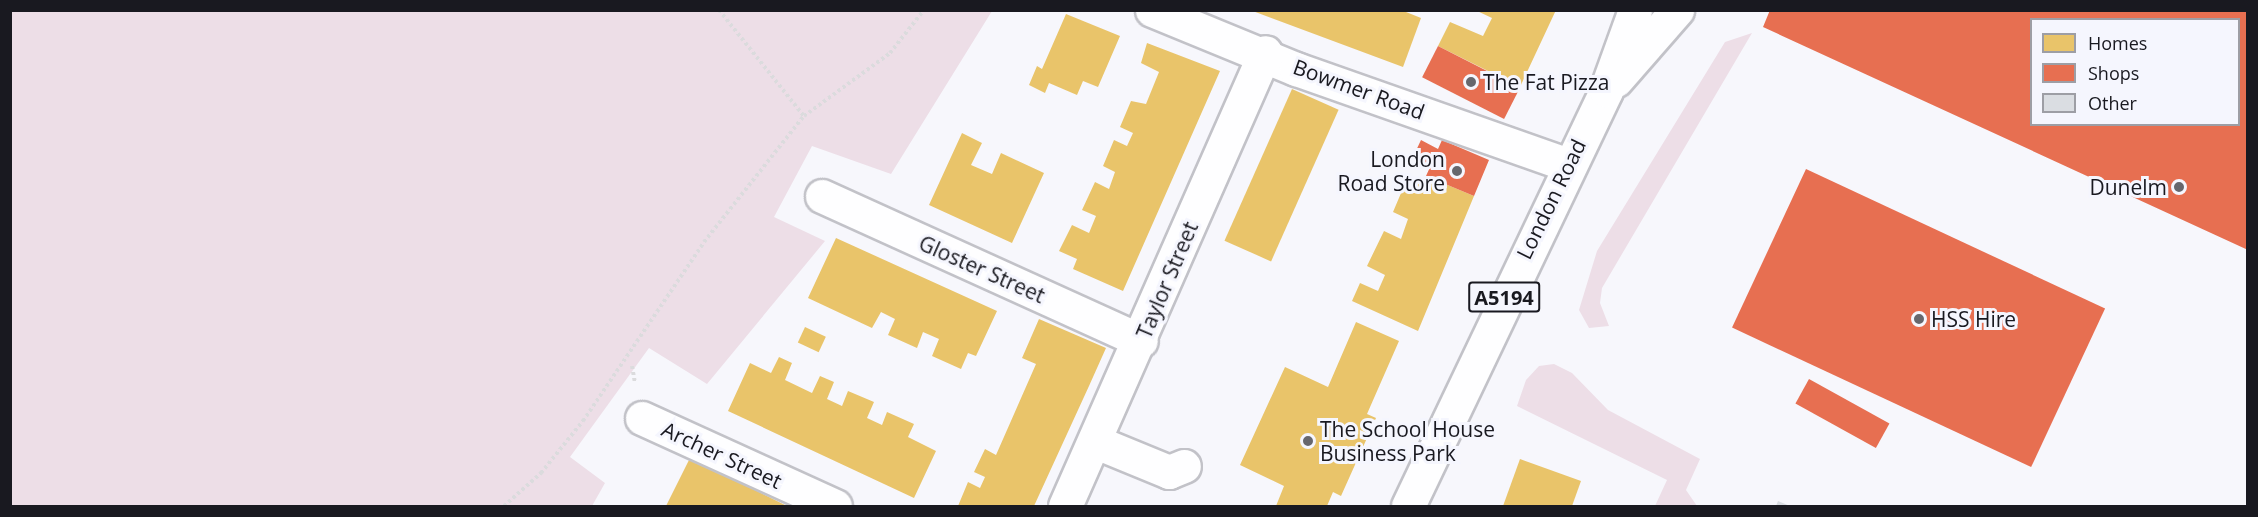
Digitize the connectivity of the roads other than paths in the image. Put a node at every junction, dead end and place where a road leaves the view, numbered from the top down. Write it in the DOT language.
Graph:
graph roads {
  1 [pos="1152,10"];
  2 [pos="1635,10"];
  3 [pos="1677,10"];
  4 [pos="1265,52"];
  5 [pos="1606,90"];
  6 [pos="1566,164"];
  7 [pos="822,196"];
  8 [pos="1141,341"];
  9 [pos="642,418"];
  10 [pos="1096,442"];
  11 [pos="1184,466"];
  12 [pos="835,507"];
  13 [pos="1065,507"];
  14 [pos="1408,507"];
  1 -- 4 [label="street, Bowmer Road"];
  2 -- 5 [label="street, London Road / A5194"];
  3 -- 5 [label="street, London Road / A5194"];
  4 -- 6 [label="street, Bowmer Road"];
  4 -- 8 [label="street, Taylor Street"];
  5 -- 6 [label="street, London Road / A5194"];
  6 -- 14 [label="street, London Road / A5194"];
  7 -- 8 [label="street, Gloster Street"];
  8 -- 10 [label="street, Taylor Street"];
  9 -- 12 [label="street, Archer Street"];
  10 -- 11 [label="street"];
  10 -- 13 [label="street, Taylor Street"];
}
